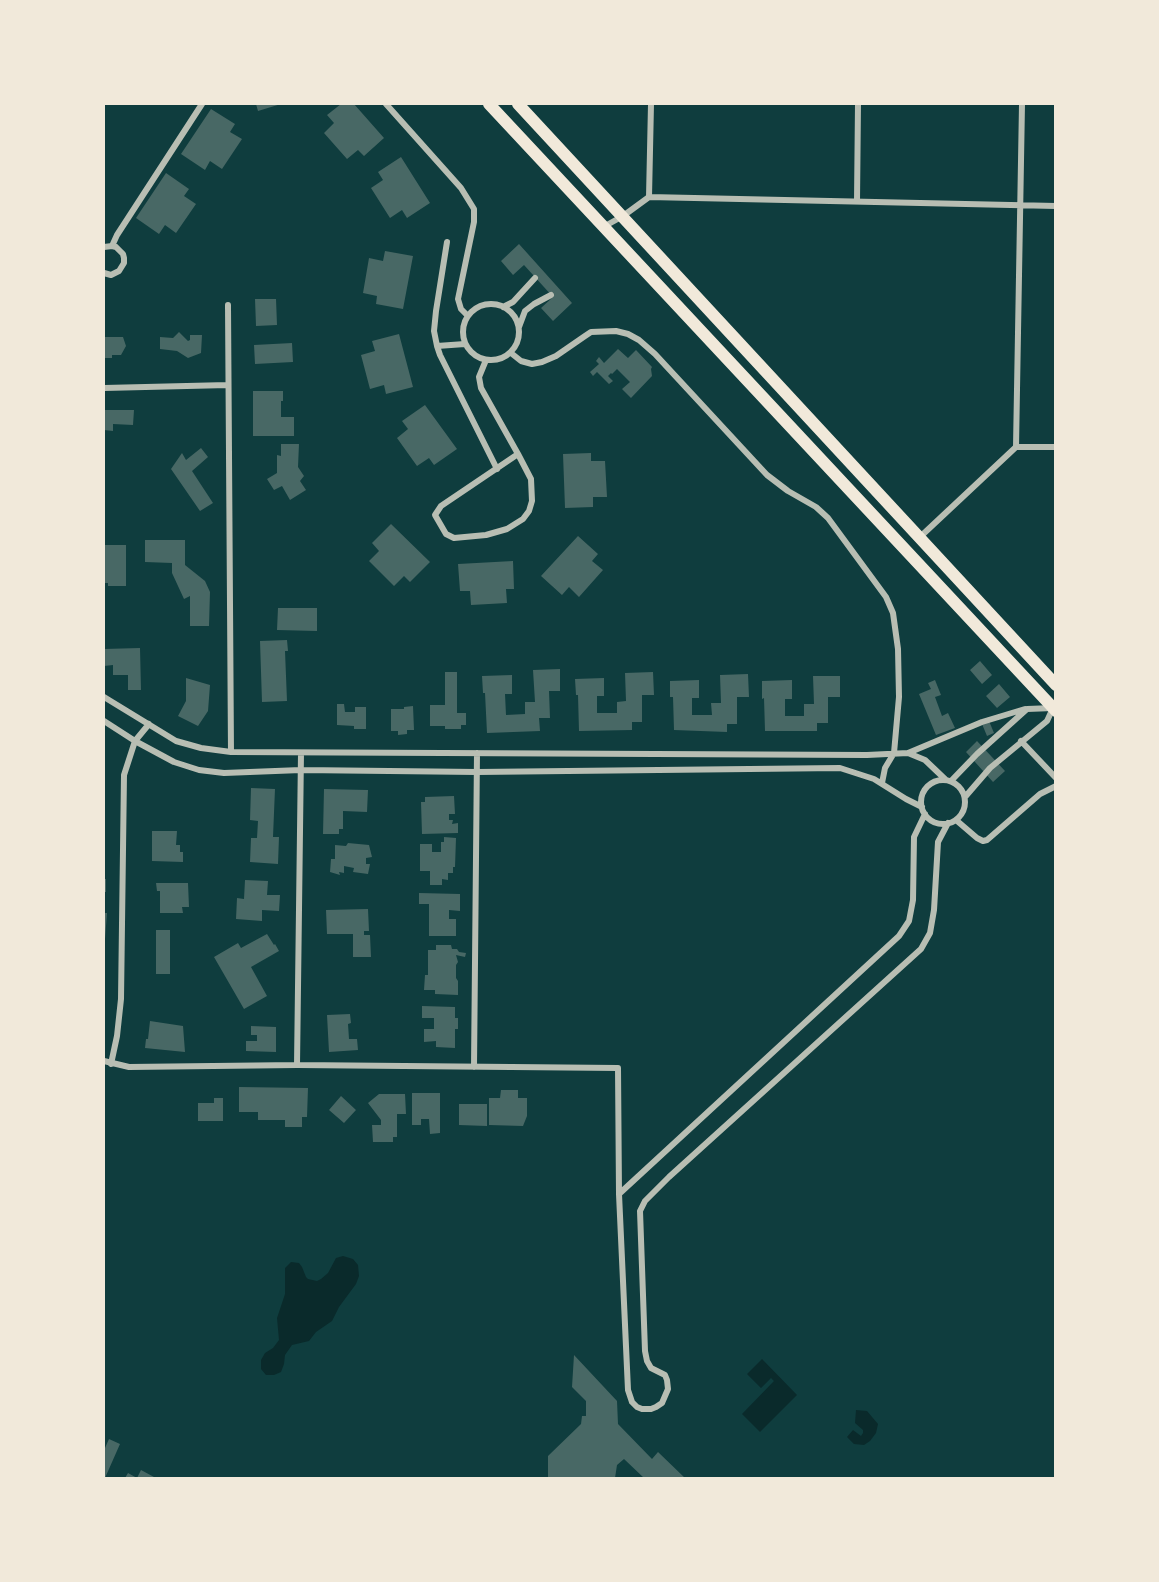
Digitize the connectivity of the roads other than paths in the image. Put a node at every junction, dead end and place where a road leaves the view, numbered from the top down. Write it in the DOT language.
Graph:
graph roads {
  1 [pos="202,104"];
  2 [pos="386,104"];
  3 [pos="489,104"];
  4 [pos="519,104"];
  5 [pos="651,104"];
  6 [pos="858,104"];
  7 [pos="1022,104"];
  8 [pos="649,197"];
  9 [pos="857,201"];
  10 [pos="1021,206"];
  11 [pos="1056,206"];
  12 [pos="623,216"];
  13 [pos="604,226"];
  14 [pos="447,242"];
  15 [pos="112,246"];
  16 [pos="104,247"];
  17 [pos="104,273"];
  18 [pos="535,278"];
  19 [pos="550,295"];
  20 [pos="228,305"];
  21 [pos="503,306"];
  22 [pos="468,316"];
  23 [pos="519,328"];
  24 [pos="465,344"];
  25 [pos="437,346"];
  26 [pos="511,353"];
  27 [pos="486,360"];
  28 [pos="228,385"];
  29 [pos="104,388"];
  30 [pos="1016,447"];
  31 [pos="1056,447"];
  32 [pos="518,454"];
  33 [pos="497,469"];
  34 [pos="920,537"];
  35 [pos="1056,685"];
  36 [pos="104,697"];
  37 [pos="1028,709"];
  38 [pos="1054,710"];
  39 [pos="104,721"];
  40 [pos="149,724"];
  41 [pos="135,741"];
  42 [pos="1021,741"];
  43 [pos="231,752"];
  44 [pos="300,753"];
  45 [pos="477,753"];
  46 [pos="894,753"];
  47 [pos="908,753"];
  48 [pos="301,770"];
  49 [pos="477,772"];
  50 [pos="1056,778"];
  51 [pos="948,781"];
  52 [pos="882,783"];
  53 [pos="1056,786"];
  54 [pos="965,797"];
  55 [pos="923,810"];
  56 [pos="956,820"];
  57 [pos="948,823"];
  58 [pos="104,1061"];
  59 [pos="111,1064"];
  60 [pos="297,1065"];
  61 [pos="474,1067"];
  62 [pos="619,1194"];
  1 -- 15 [label="street"];
  2 -- 22 [label="street"];
  3 -- 13 [label="main road"];
  4 -- 12 [label="main road"];
  5 -- 8 [label="street"];
  6 -- 9 [label="street"];
  7 -- 10 [label="street"];
  8 -- 9 [label="street"];
  8 -- 12 [label="street"];
  9 -- 10 [label="street"];
  10 -- 11 [label="street"];
  10 -- 30 [label="street"];
  12 -- 13 [label="street"];
  12 -- 34 [label="main road"];
  13 -- 38 [label="main road"];
  14 -- 25 [label="street"];
  15 -- 16 [label="street"];
  15 -- 17 [label="street"];
  18 -- 21 [label="street"];
  19 -- 23 [label="street"];
  20 -- 28 [label="street"];
  21 -- 22 [label="street"];
  21 -- 23 [label="street"];
  22 -- 24 [label="street"];
  23 -- 26 [label="street"];
  24 -- 25 [label="street"];
  24 -- 27 [label="street"];
  25 -- 33 [label="street"];
  26 -- 27 [label="street"];
  26 -- 46 [label="street"];
  27 -- 32 [label="street"];
  28 -- 29 [label="street"];
  28 -- 43 [label="street"];
  30 -- 31 [label="street"];
  30 -- 34 [label="street"];
  32 -- 33 [label="street"];
  32 -- 33 [label="street"];
  34 -- 35 [label="main road"];
  36 -- 40 [label="street"];
  37 -- 38 [label="street"];
  37 -- 47 [label="street"];
  37 -- 51 [label="street"];
  38 -- 42 [label="street"];
  39 -- 41 [label="street"];
  40 -- 41 [label="street"];
  40 -- 43 [label="street"];
  41 -- 48 [label="street"];
  41 -- 59 [label="street"];
  42 -- 50 [label="street"];
  42 -- 54 [label="street"];
  43 -- 44 [label="street"];
  44 -- 45 [label="street"];
  44 -- 48 [label="street"];
  45 -- 46 [label="street"];
  45 -- 49 [label="street"];
  46 -- 47 [label="street"];
  46 -- 52 [label="street"];
  47 -- 51 [label="street"];
  48 -- 49 [label="street"];
  48 -- 60 [label="street"];
  49 -- 52 [label="street"];
  49 -- 61 [label="street"];
  51 -- 54 [label="street"];
  51 -- 55 [label="street"];
  52 -- 55 [label="street"];
  53 -- 56 [label="street"];
  54 -- 56 [label="street"];
  55 -- 57 [label="street"];
  55 -- 62 [label="street"];
  56 -- 57 [label="street"];
  57 -- 62 [label="street"];
  58 -- 59 [label="street"];
  59 -- 60 [label="street"];
  60 -- 61 [label="street"];
  61 -- 62 [label="street"];
}
